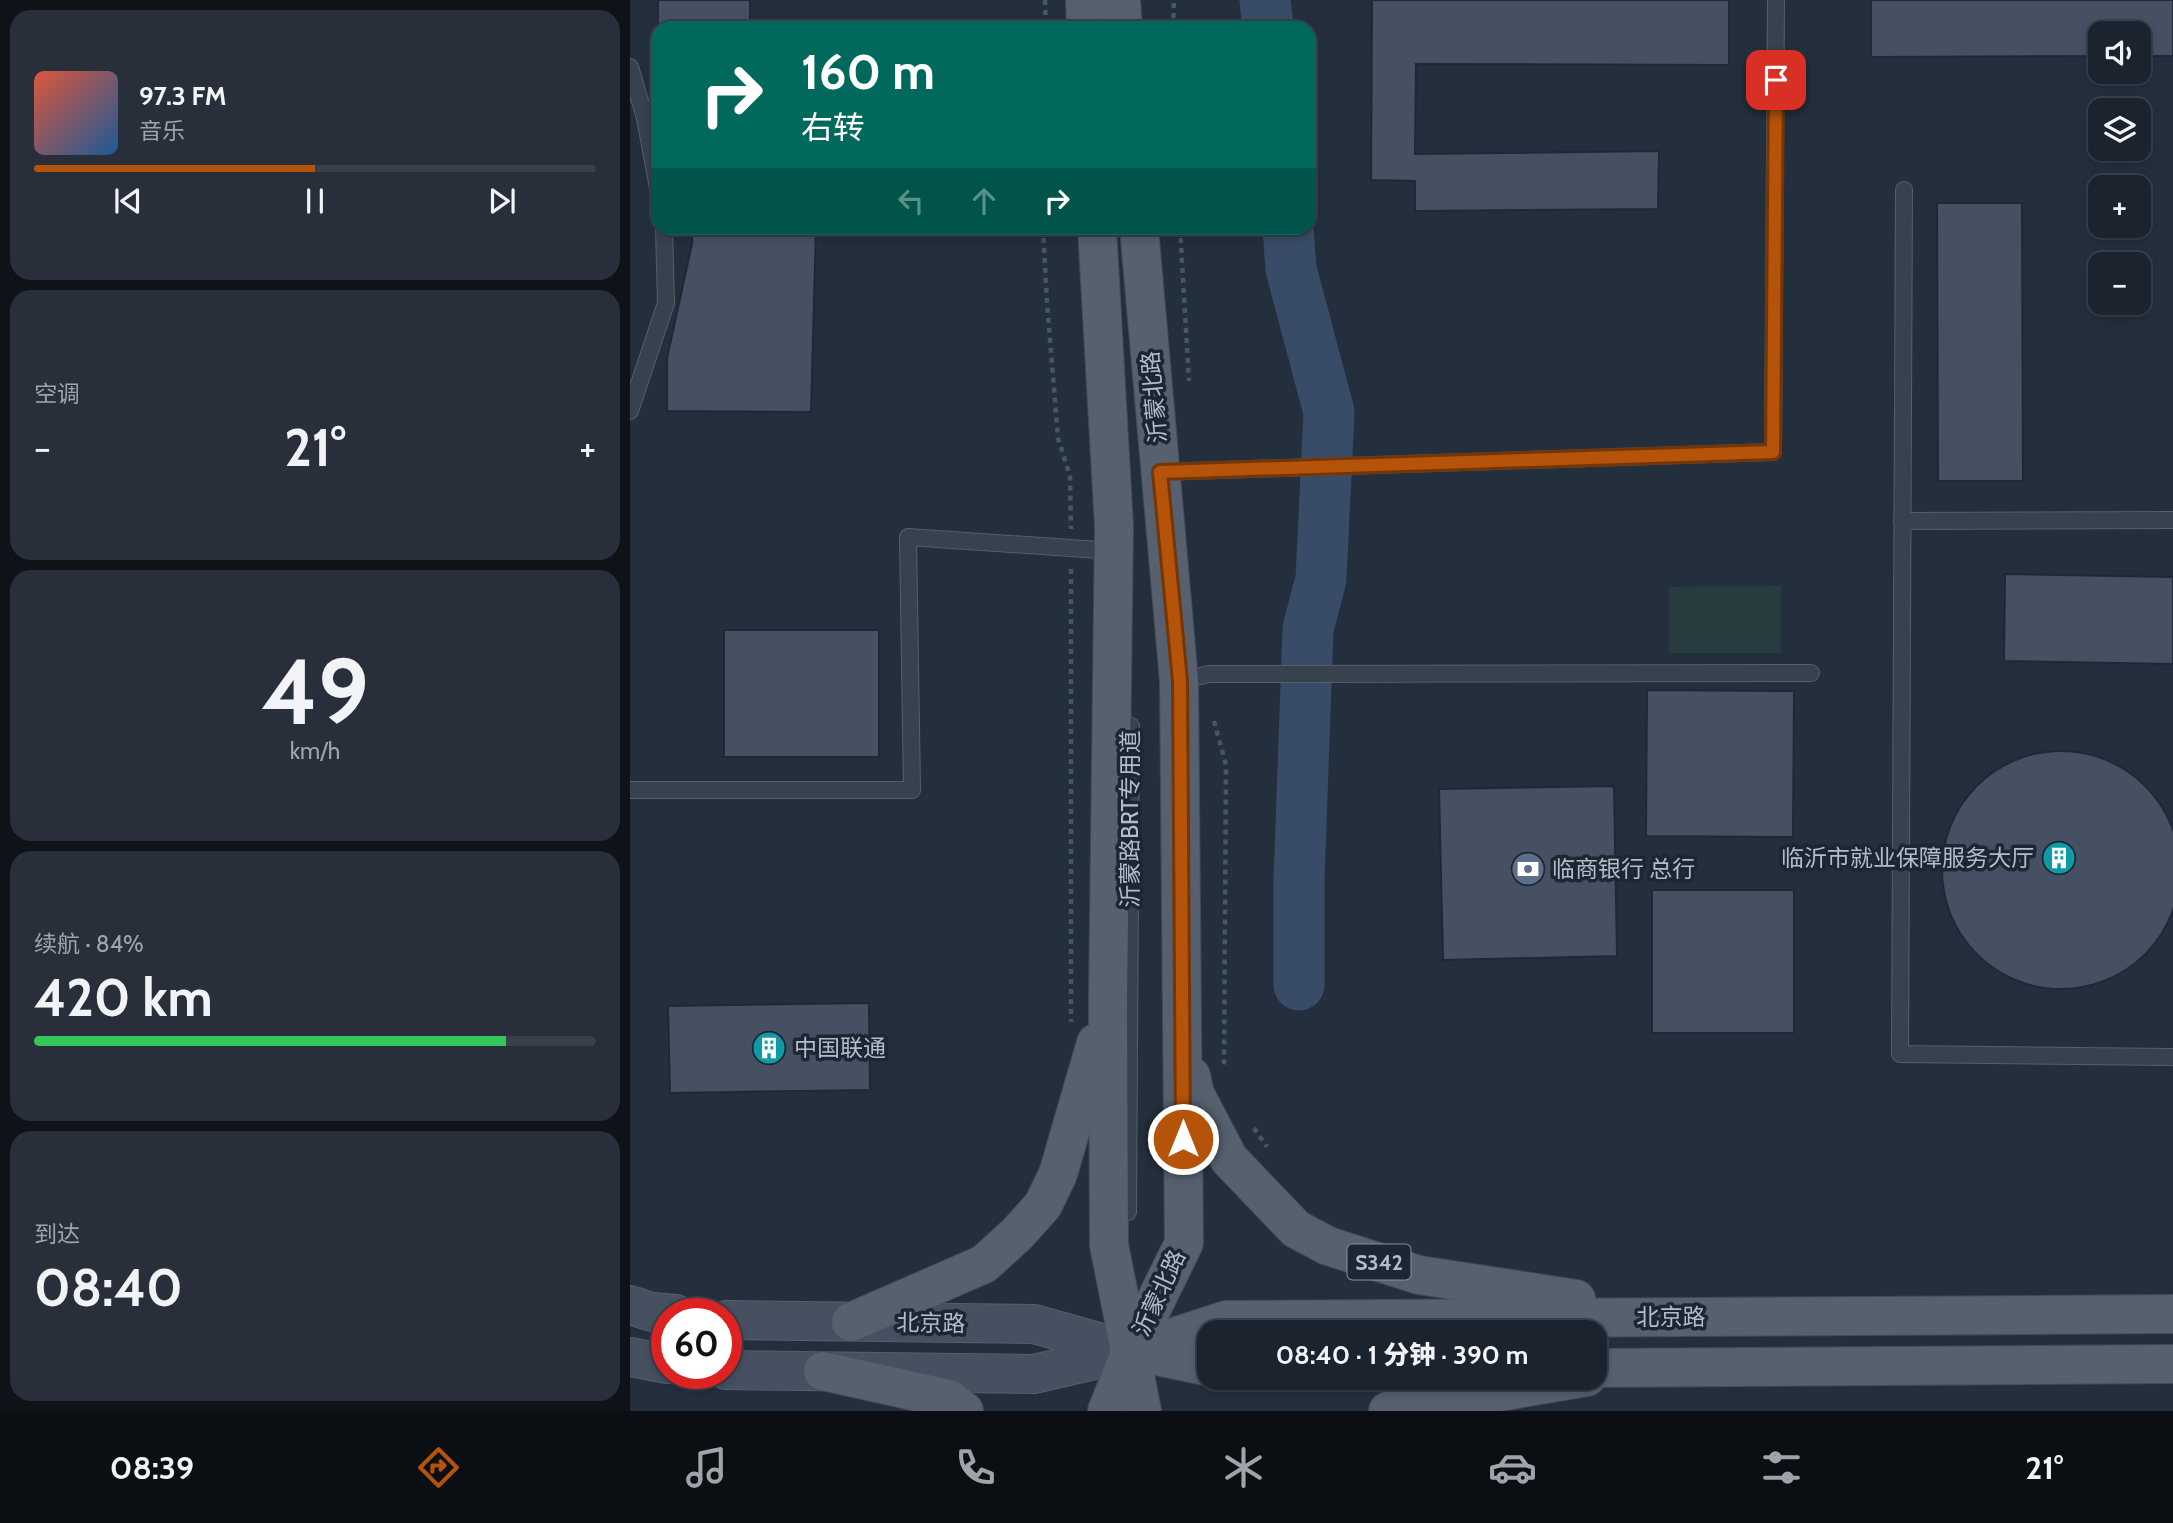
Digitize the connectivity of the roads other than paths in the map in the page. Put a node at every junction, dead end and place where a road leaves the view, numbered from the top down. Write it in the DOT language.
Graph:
graph roads {
  1 [pos="1085,0"];
  2 [pos="1121,0"];
  3 [pos="1776,0"];
  4 [pos="1086,21"];
  5 [pos="1122,21"];
  6 [pos="630,67"];
  7 [pos="651,150"];
  8 [pos="1904,190"];
  9 [pos="664,235"];
  10 [pos="1097,235"];
  11 [pos="1140,235"];
  12 [pos="630,411"];
  13 [pos="1160,472"];
  14 [pos="2173,520"];
  15 [pos="1902,521"];
  16 [pos="1114,551"];
  17 [pos="1811,673"];
  18 [pos="1180,681"];
  19 [pos="1131,706"];
  20 [pos="630,790"];
  21 [pos="1108,1001"];
  22 [pos="1183,1036"];
  23 [pos="2173,1056"];
  24 [pos="1128,1230"];
  25 [pos="1128,1258"];
  26 [pos="630,1305"];
  27 [pos="651,1311"];
  28 [pos="2173,1314"];
  29 [pos="1692,1317"];
  30 [pos="742,1320"];
  31 [pos="851,1322"];
  32 [pos="1131,1351"];
  33 [pos="630,1357"];
  34 [pos="651,1360"];
  35 [pos="2173,1364"];
  36 [pos="1197,1365"];
  37 [pos="1646,1367"];
  38 [pos="1607,1368"];
  39 [pos="742,1370"];
  40 [pos="823,1371"];
  41 [pos="1607,1374"];
  42 [pos="1511,1390"];
  43 [pos="964,1411"];
  44 [pos="1107,1411"];
  45 [pos="1129,1411"];
  46 [pos="1142,1411"];
  47 [pos="1388,1411"];
  1 -- 4 [label="main road"];
  2 -- 5 [label="main road"];
  3 -- 13 [label="lane"];
  6 -- 7 [label="lane"];
  8 -- 15 [label="lane"];
  9 -- 12 [label="lane"];
  10 -- 16 [label="main road, 沂蒙北路"];
  11 -- 13 [label="main road, 沂蒙北路"];
  13 -- 18 [label="main road, 沂蒙北路"];
  14 -- 15 [label="lane"];
  15 -- 23 [label="lane"];
  16 -- 20 [label="lane"];
  16 -- 21 [label="main road, 沂蒙北路"];
  17 -- 18 [label="lane"];
  18 -- 22 [label="main road, 沂蒙北路"];
  19 -- 24 [label="lane, 沂蒙路BRT专用道"];
  21 -- 31 [label="main road"];
  21 -- 32 [label="main road, 沂蒙北路"];
  22 -- 29 [label="main road, S342"];
  22 -- 32 [label="main road, 沂蒙北路"];
  25 -- 32 [label="lane"];
  26 -- 27 [label="main road"];
  28 -- 29 [label="main road, 北京路"];
  29 -- 32 [label="main road, 北京路"];
  30 -- 31 [label="main road, 北京路"];
  31 -- 32 [label="main road, 北京路"];
  32 -- 36 [label="main road, 北京路"];
  32 -- 40 [label="main road, 北京路"];
  32 -- 44 [label="main road, 沂蒙北路"];
  32 -- 45 [label="lane"];
  32 -- 46 [label="main road, 沂蒙北路"];
  33 -- 34 [label="main road"];
  35 -- 37 [label="main road"];
  37 -- 38 [label="main road"];
  37 -- 41 [label="main road"];
  39 -- 40 [label="main road, 北京路"];
  40 -- 43 [label="main road"];
  42 -- 47 [label="main road"];
}
